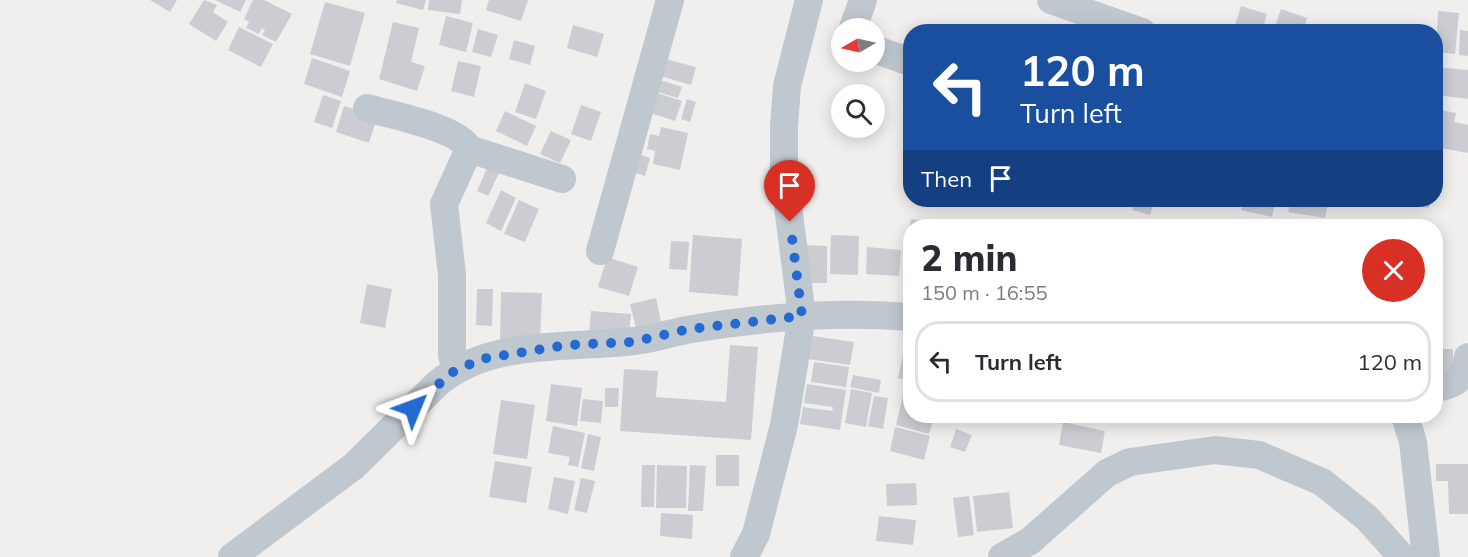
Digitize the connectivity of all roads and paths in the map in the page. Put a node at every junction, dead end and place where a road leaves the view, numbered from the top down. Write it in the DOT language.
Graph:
graph roads {
  1 [pos="670,0"];
  2 [pos="809,0"];
  3 [pos="863,0"];
  4 [pos="1052,0"];
  5 [pos="857,18"];
  6 [pos="1120,24"];
  7 [pos="885,53"];
  8 [pos="903,59"];
  9 [pos="367,108"];
  10 [pos="469,149"];
  11 [pos="562,179"];
  12 [pos="600,251"];
  13 [pos="802,316"];
  14 [pos="903,316"];
  15 [pos="1468,357"];
  16 [pos="460,367"];
  17 [pos="1443,386"];
  18 [pos="1407,423"];
  19 [pos="1036,549"];
  20 [pos="232,557"];
  21 [pos="744,557"];
  22 [pos="1002,557"];
  23 [pos="1402,557"];
  24 [pos="1426,557"];
  1 -- 12 [label="street"];
  2 -- 13 [label="street"];
  3 -- 5 [label="street"];
  4 -- 6 [label="street"];
  7 -- 8 [label="street"];
  9 -- 10 [label="street"];
  10 -- 11 [label="street"];
  10 -- 16 [label="street"];
  13 -- 14 [label="street"];
  13 -- 16 [label="street"];
  13 -- 21 [label="street"];
  15 -- 17 [label="street"];
  16 -- 20 [label="street"];
  18 -- 24 [label="street"];
  19 -- 22 [label="street"];
  19 -- 23 [label="street"];
}
